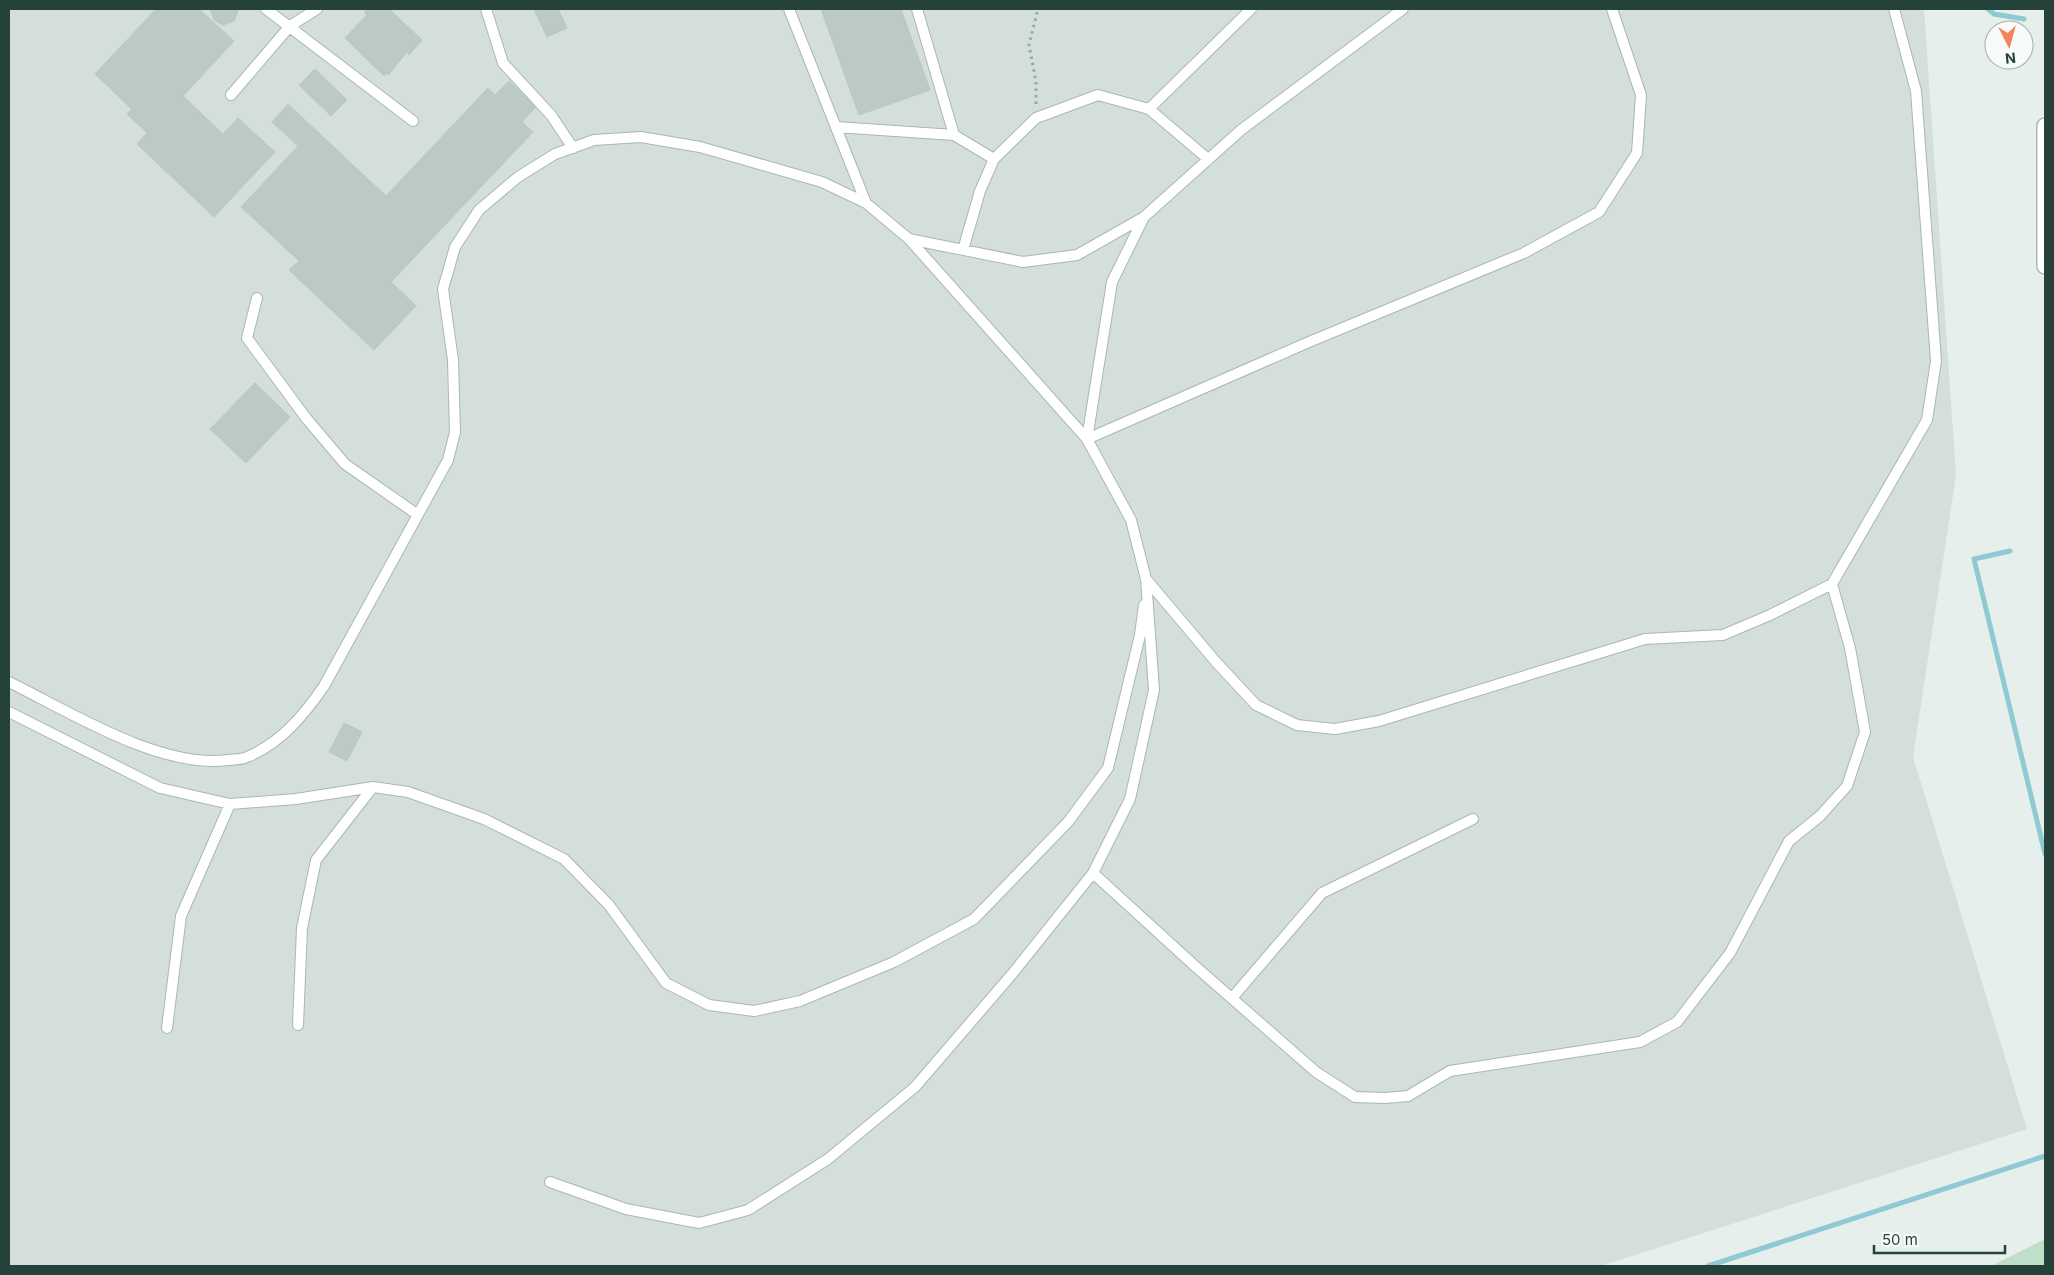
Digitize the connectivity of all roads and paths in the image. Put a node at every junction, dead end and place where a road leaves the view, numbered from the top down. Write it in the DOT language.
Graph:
graph roads {
  1 [pos="266,9"];
  2 [pos="317,9"];
  3 [pos="486,9"];
  4 [pos="789,9"];
  5 [pos="917,9"];
  6 [pos="1038,9"];
  7 [pos="1251,9"];
  8 [pos="1403,9"];
  9 [pos="1612,9"];
  10 [pos="1894,9"];
  11 [pos="290,26"];
  12 [pos="231,95"];
  13 [pos="1149,109"];
  14 [pos="1036,118"];
  15 [pos="413,120"];
  16 [pos="2045,126"];
  17 [pos="836,127"];
  18 [pos="954,135"];
  19 [pos="573,148"];
  20 [pos="994,159"];
  21 [pos="1208,159"];
  22 [pos="866,203"];
  23 [pos="1144,216"];
  24 [pos="909,238"];
  25 [pos="962,250"];
  26 [pos="2045,266"];
  27 [pos="257,298"];
  28 [pos="1087,439"];
  29 [pos="418,515"];
  30 [pos="1146,579"];
  31 [pos="1832,584"];
  32 [pos="9,682"];
  33 [pos="9,712"];
  34 [pos="373,787"];
  35 [pos="230,804"];
  36 [pos="1474,819"];
  37 [pos="1093,873"];
  38 [pos="1232,998"];
  39 [pos="298,1025"];
  40 [pos="167,1028"];
  41 [pos="550,1182"];
  1 -- 11 [label="lane"];
  2 -- 11 [label="lane"];
  3 -- 19 [label="lane"];
  4 -- 17 [label="lane"];
  5 -- 18 [label="lane"];
  6 -- 14 [label="path"];
  7 -- 13 [label="lane"];
  8 -- 21 [label="lane"];
  9 -- 28 [label="lane"];
  10 -- 31 [label="lane"];
  11 -- 12 [label="lane"];
  11 -- 15 [label="lane"];
  13 -- 14 [label="lane"];
  13 -- 21 [label="lane"];
  14 -- 20 [label="lane"];
  16 -- 26 [label="street"];
  17 -- 18 [label="lane"];
  17 -- 22 [label="lane"];
  18 -- 20 [label="lane"];
  19 -- 22 [label="lane"];
  19 -- 29 [label="lane"];
  20 -- 25 [label="lane"];
  21 -- 23 [label="lane"];
  22 -- 24 [label="lane"];
  23 -- 25 [label="lane"];
  23 -- 28 [label="lane"];
  24 -- 25 [label="lane"];
  24 -- 28 [label="lane"];
  27 -- 29 [label="lane"];
  28 -- 30 [label="lane"];
  29 -- 32 [label="lane"];
  30 -- 31 [label="lane"];
  30 -- 34 [label="lane"];
  30 -- 37 [label="lane"];
  31 -- 38 [label="lane"];
  33 -- 35 [label="lane"];
  34 -- 35 [label="lane"];
  34 -- 39 [label="lane"];
  35 -- 40 [label="lane"];
  36 -- 38 [label="lane"];
  37 -- 38 [label="lane"];
  37 -- 41 [label="lane"];
}
